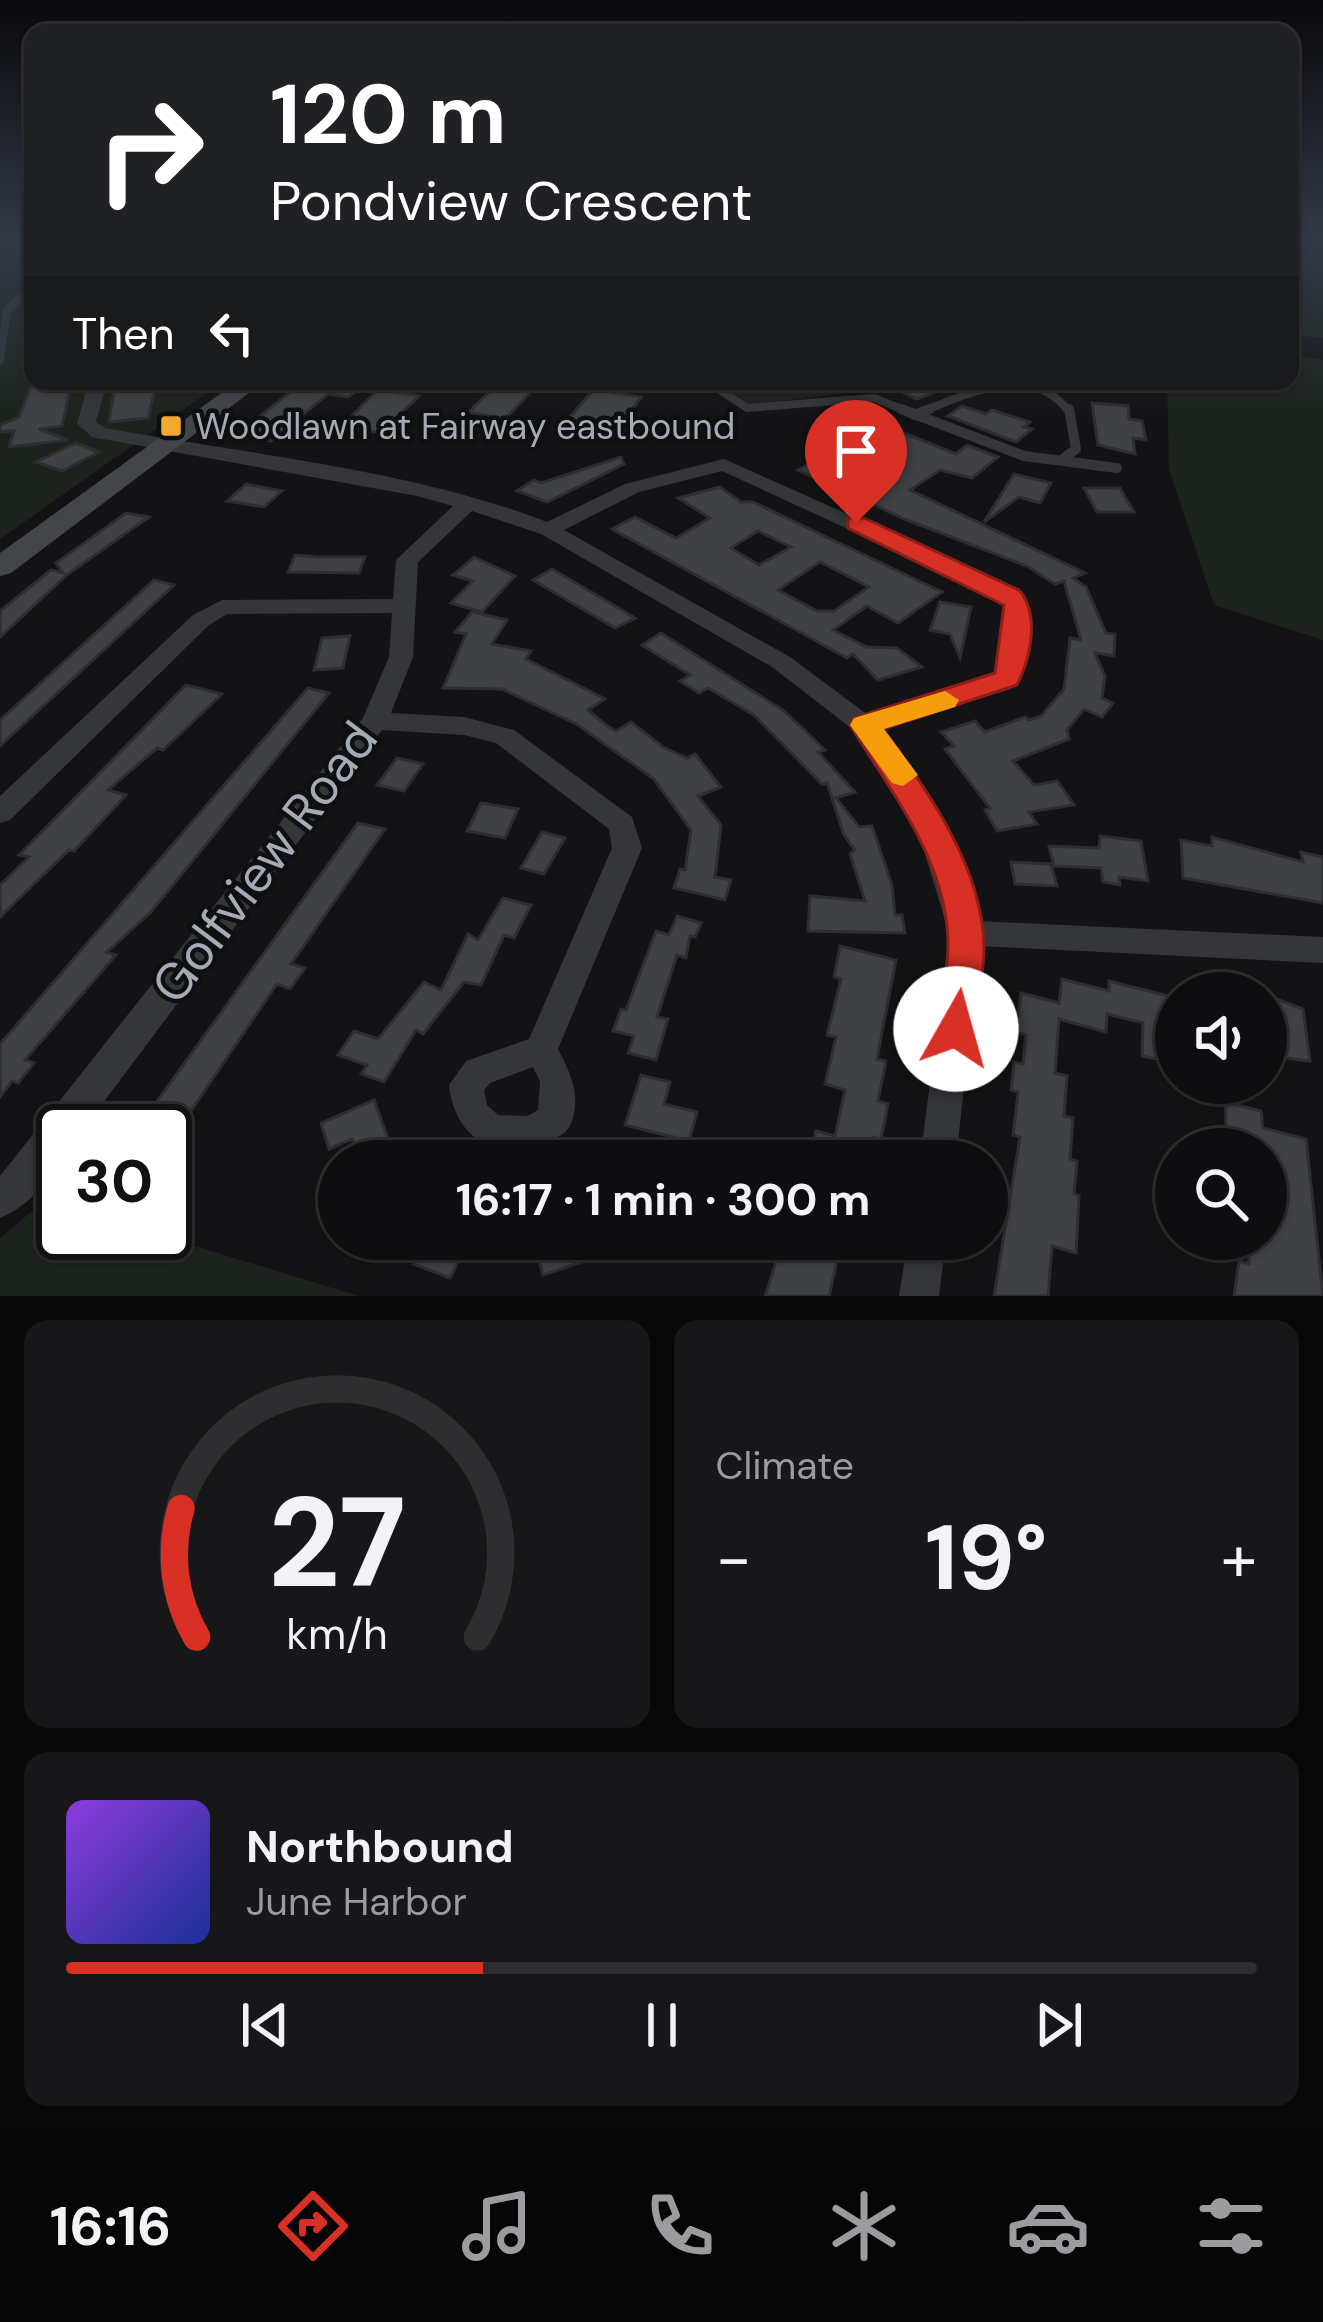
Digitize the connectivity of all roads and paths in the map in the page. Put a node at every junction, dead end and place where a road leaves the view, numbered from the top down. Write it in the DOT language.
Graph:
graph roads {
  1 [pos="16,301"];
  2 [pos="0,360"];
  3 [pos="95,390"];
  4 [pos="241,390"];
  5 [pos="720,390"];
  6 [pos="979,390"];
  7 [pos="1036,390"];
  8 [pos="913,415"];
  9 [pos="163,446"];
  10 [pos="1064,458"];
  11 [pos="1117,468"];
  12 [pos="469,502"];
  13 [pos="548,530"];
  14 [pos="0,567"];
  15 [pos="403,606"];
  16 [pos="375,721"];
  17 [pos="864,725"];
  18 [pos="0,813"];
  19 [pos="965,933"];
  20 [pos="1323,950"];
  21 [pos="541,1048"];
  22 [pos="940,1140"];
  23 [pos="0,1200"];
  24 [pos="924,1260"];
  25 [pos="920,1296"];
  1 -- 2 [label="lane"];
  3 -- 9 [label="street"];
  4 -- 9 [label="main road"];
  5 -- 8 [label="lane"];
  6 -- 8 [label="lane"];
  7 -- 10 [label="lane"];
  8 -- 10 [label="lane"];
  9 -- 12 [label="street"];
  9 -- 14 [label="main road"];
  10 -- 11 [label="lane"];
  12 -- 13 [label="street"];
  12 -- 15 [label="street, Golfview Road"];
  13 -- 17 [label="street"];
  13 -- 17 [label="street"];
  15 -- 16 [label="street, Golfview Road"];
  15 -- 18 [label="street"];
  16 -- 21 [label="street"];
  16 -- 23 [label="street, Golfview Road"];
  17 -- 19 [label="street"];
  19 -- 20 [label="street"];
  19 -- 22 [label="street"];
  24 -- 25 [label="street"];
}
